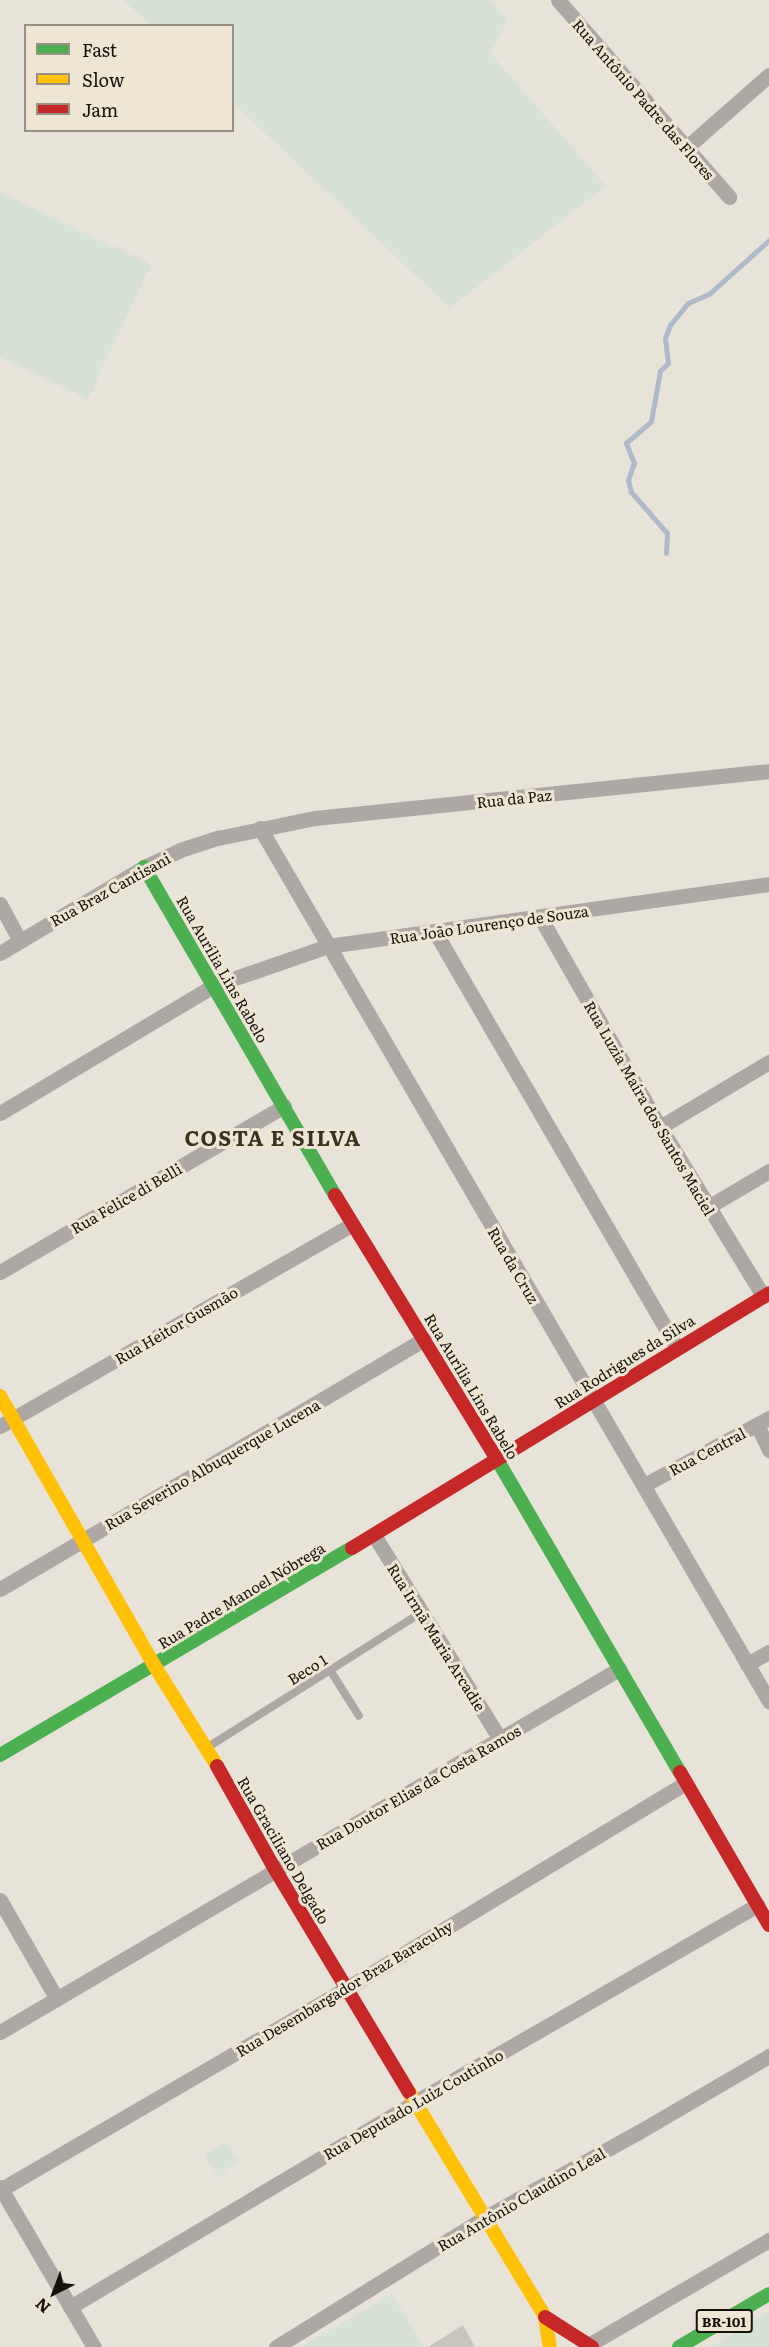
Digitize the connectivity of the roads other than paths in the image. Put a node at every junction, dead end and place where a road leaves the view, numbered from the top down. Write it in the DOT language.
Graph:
graph roads {
  1 [pos="558,0"];
  2 [pos="769,75"];
  3 [pos="687,147"];
  4 [pos="729,197"];
  5 [pos="769,771"];
  6 [pos="260,828"];
  7 [pos="144,867"];
  8 [pos="769,885"];
  9 [pos="0,904"];
  10 [pos="540,917"];
  11 [pos="435,932"];
  12 [pos="20,940"];
  13 [pos="328,946"];
  14 [pos="0,952"];
  15 [pos="215,985"];
  16 [pos="769,1062"];
  17 [pos="284,1106"];
  18 [pos="0,1113"];
  19 [pos="660,1127"];
  20 [pos="769,1172"];
  21 [pos="708,1208"];
  22 [pos="352,1224"];
  23 [pos="0,1272"];
  24 [pos="766,1294"];
  25 [pos="424,1339"];
  26 [pos="677,1347"];
  27 [pos="0,1396"];
  28 [pos="592,1399"];
  29 [pos="763,1421"];
  30 [pos="7,1422"];
  31 [pos="769,1450"];
  32 [pos="497,1459"];
  33 [pos="644,1485"];
  34 [pos="374,1535"];
  35 [pos="83,1539"];
  36 [pos="0,1589"];
  37 [pos="421,1613"];
  38 [pos="769,1652"];
  39 [pos="747,1664"];
  40 [pos="154,1665"];
  41 [pos="330,1670"];
  42 [pos="619,1670"];
  43 [pos="769,1701"];
  44 [pos="359,1716"];
  45 [pos="500,1739"];
  46 [pos="207,1748"];
  47 [pos="0,1755"];
  48 [pos="686,1783"];
  49 [pos="276,1871"];
  50 [pos="0,1900"];
  51 [pos="757,1905"];
  52 [pos="769,1925"];
  53 [pos="347,1988"];
  54 [pos="57,1999"];
  55 [pos="0,2032"];
  56 [pos="769,2056"];
  57 [pos="415,2102"];
  58 [pos="0,2189"];
  59 [pos="484,2218"];
  60 [pos="769,2240"];
  61 [pos="769,2294"];
  62 [pos="70,2307"];
  63 [pos="545,2317"];
  64 [pos="589,2346"];
  65 [pos="94,2347"];
  66 [pos="276,2347"];
  67 [pos="550,2347"];
  68 [pos="679,2347"];
  1 -- 3 [label="street, Rua Antônio Padre das Flores"];
  2 -- 3 [label="street"];
  3 -- 4 [label="street, Rua Antônio Padre das Flores"];
  5 -- 6 [label="street, Rua da Paz"];
  6 -- 7 [label="street, Rua Braz Cantisani"];
  6 -- 13 [label="street, Rua da Cruz"];
  7 -- 12 [label="street, Rua Braz Cantisani"];
  7 -- 15 [label="main road, Rua Aurília Lins Rabelo"];
  8 -- 10 [label="street, Rua João Lourenço de Souza"];
  9 -- 12 [label="street"];
  10 -- 11 [label="street, Rua João Lourenço de Souza"];
  10 -- 19 [label="street, Rua Luzia Maíra dos Santos Maciel"];
  11 -- 13 [label="street, Rua João Lourenço de Souza"];
  11 -- 26 [label="street"];
  12 -- 14 [label="street, Rua Braz Cantisani"];
  13 -- 15 [label="street, Rua João Lourenço de Souza"];
  13 -- 28 [label="street, Rua da Cruz"];
  15 -- 17 [label="main road, Rua Aurília Lins Rabelo"];
  15 -- 18 [label="street, Rua João Lourenço de Souza"];
  16 -- 19 [label="street"];
  17 -- 22 [label="main road, Rua Aurília Lins Rabelo"];
  17 -- 23 [label="street, Rua Felice di Belli"];
  19 -- 21 [label="street, Rua Luzia Maíra dos Santos Maciel"];
  20 -- 21 [label="street"];
  21 -- 24 [label="street, Rua Luzia Maíra dos Santos Maciel"];
  22 -- 25 [label="main road, Rua Aurília Lins Rabelo"];
  22 -- 30 [label="street, Rua Heitor Gusmão"];
  24 -- 26 [label="main road, Rua Rodrigues da Silva"];
  25 -- 32 [label="main road, Rua Aurília Lins Rabelo"];
  25 -- 35 [label="street, Rua Severino Albuquerque Lucena"];
  26 -- 28 [label="main road, Rua Rodrigues da Silva"];
  27 -- 30 [label="main road, Rua Graciliano Delgado"];
  28 -- 32 [label="main road, Rua Rodrigues da Silva"];
  28 -- 33 [label="street, Rua da Cruz"];
  29 -- 31 [label="street"];
  29 -- 33 [label="street, Rua Central"];
  30 -- 35 [label="main road, Rua Graciliano Delgado"];
  32 -- 34 [label="main road, Rua Padre Manoel Nóbrega"];
  32 -- 42 [label="main road, Rua Aurília Lins Rabelo"];
  33 -- 39 [label="street, Rua da Cruz"];
  34 -- 37 [label="street, Rua Irmã Maria Arcadie"];
  34 -- 40 [label="main road, Rua Padre Manoel Nóbrega"];
  35 -- 36 [label="street, Rua Severino Albuquerque Lucena"];
  35 -- 40 [label="main road, Rua Graciliano Delgado"];
  37 -- 41 [label="lane, Beco 1"];
  37 -- 45 [label="street, Rua Irmã Maria Arcadie"];
  38 -- 39 [label="street"];
  39 -- 43 [label="street, Rua da Cruz"];
  40 -- 46 [label="main road, Rua Graciliano Delgado"];
  40 -- 47 [label="main road, Rua Padre Manoel Nóbrega"];
  41 -- 44 [label="lane"];
  41 -- 46 [label="lane, Beco 1"];
  42 -- 45 [label="street, Rua Doutor Elias da Costa Ramos"];
  42 -- 48 [label="main road, Rua Aurília Lins Rabelo"];
  45 -- 49 [label="street, Rua Doutor Elias da Costa Ramos"];
  46 -- 49 [label="main road, Rua Graciliano Delgado"];
  48 -- 51 [label="main road, Rua Aurília Lins Rabelo"];
  48 -- 53 [label="street, Rua Desembargador Braz Baracuhy"];
  49 -- 53 [label="main road, Rua Graciliano Delgado"];
  49 -- 54 [label="street, Rua Doutor Elias da Costa Ramos"];
  50 -- 54 [label="street"];
  51 -- 52 [label="main road, Rua Aurília Lins Rabelo"];
  51 -- 57 [label="street, Rua Deputado Luiz Coutinho"];
  53 -- 57 [label="main road, Rua Graciliano Delgado"];
  53 -- 58 [label="street, Rua Desembargador Braz Baracuhy"];
  54 -- 55 [label="street, Rua Doutor Elias da Costa Ramos"];
  56 -- 59 [label="street, Rua Antônio Claudino Leal"];
  57 -- 59 [label="main road, Rua Graciliano Delgado"];
  57 -- 62 [label="street, Rua Deputado Luiz Coutinho"];
  58 -- 62 [label="street"];
  59 -- 63 [label="main road, Rua Graciliano Delgado"];
  59 -- 66 [label="street, Rua Antônio Claudino Leal"];
  60 -- 64 [label="street"];
  61 -- 68 [label="main road, BR-101"];
  62 -- 65 [label="street"];
  63 -- 64 [label="main road, Rua Graciliano Delgado"];
  63 -- 67 [label="main road, Rua Graciliano Delgado"];
}
